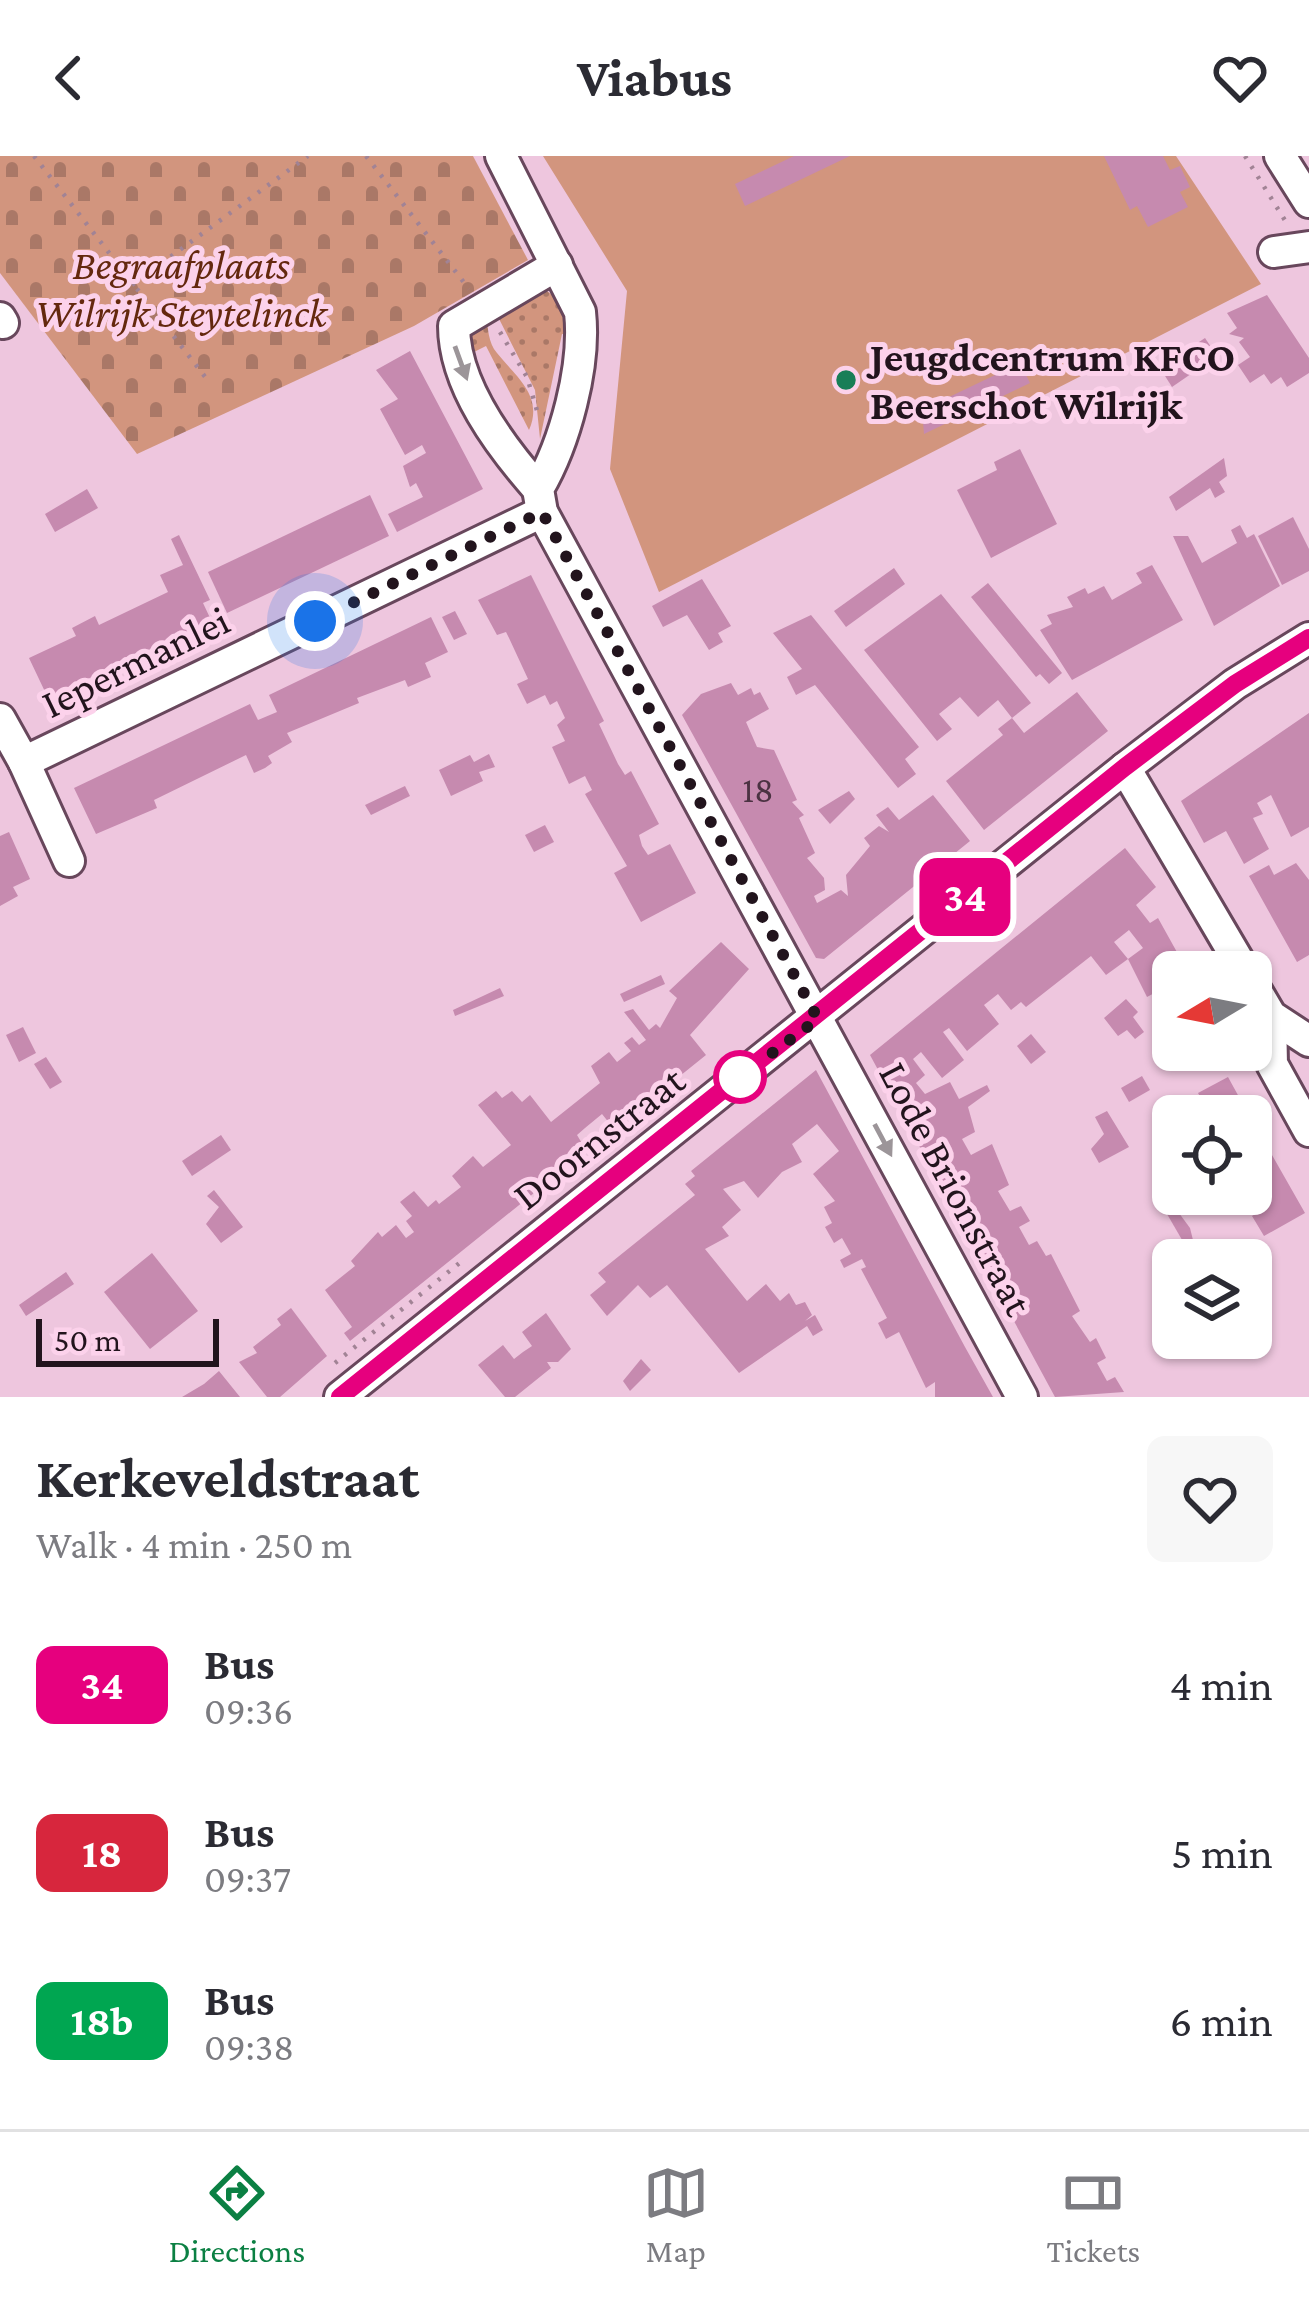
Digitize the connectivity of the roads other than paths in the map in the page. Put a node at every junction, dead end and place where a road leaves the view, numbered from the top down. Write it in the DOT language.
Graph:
graph roads {
  1 [pos="501,156"];
  2 [pos="1280,156"];
  3 [pos="1309,202"];
  4 [pos="557,265"];
  5 [pos="540,500"];
  6 [pos="1309,638"];
  7 [pos="0,719"];
  8 [pos="24,762"];
  9 [pos="1125,767"];
  10 [pos="69,861"];
  11 [pos="1233,951"];
  12 [pos="1272,1017"];
  13 [pos="818,1019"];
  14 [pos="1309,1041"];
  15 [pos="1272,1064"];
  16 [pos="1309,1131"];
  17 [pos="340,1397"];
  18 [pos="1022,1397"];
  1 -- 4 [label="street"];
  2 -- 3 [label="street"];
  4 -- 5 [label="street"];
  4 -- 5 [label="street, Lode Brionstraat, one-way"];
  5 -- 8 [label="street, Iepermanlei"];
  5 -- 13 [label="street, Lode Brionstraat"];
  6 -- 9 [label="street, Doornstraat"];
  7 -- 8 [label="street, Iepermanlei"];
  8 -- 10 [label="street, Iepermanlei"];
  9 -- 11 [label="street"];
  9 -- 13 [label="street, Doornstraat"];
  12 -- 14 [label="street"];
  13 -- 17 [label="street, Doornstraat"];
  13 -- 18 [label="street, Lode Brionstraat, one-way"];
  15 -- 16 [label="street"];
}
